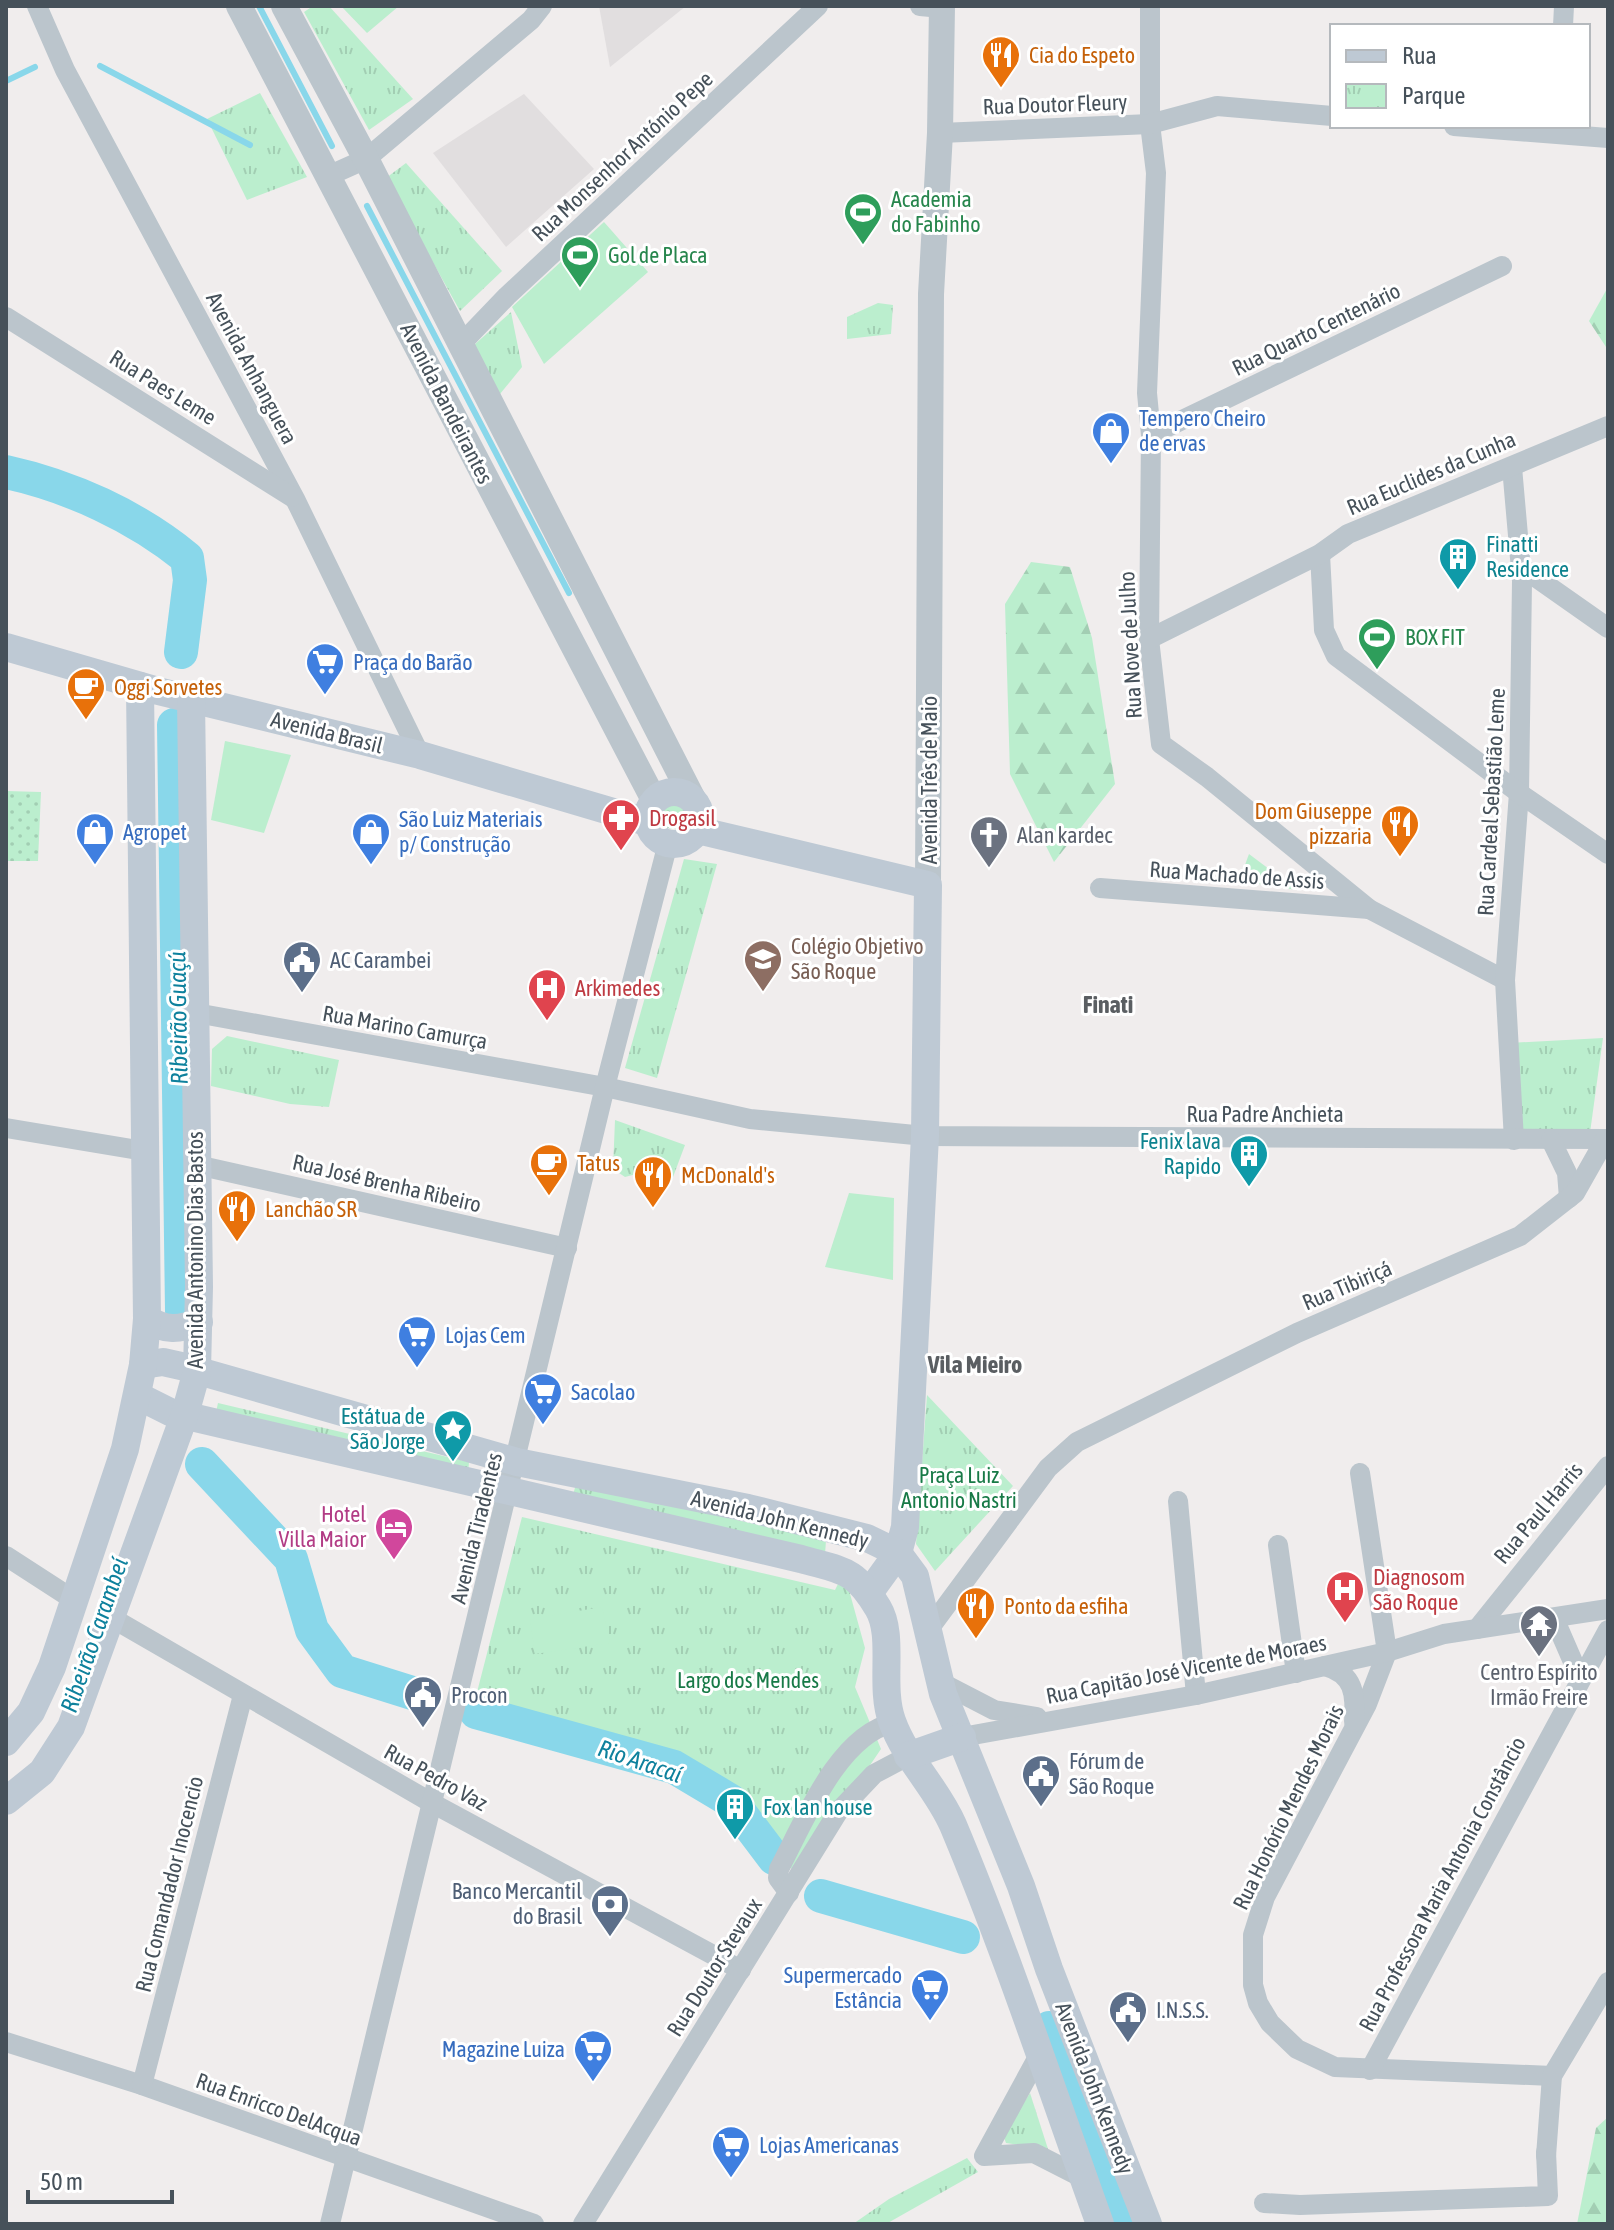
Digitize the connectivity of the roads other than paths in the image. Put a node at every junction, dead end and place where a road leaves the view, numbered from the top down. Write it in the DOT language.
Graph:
graph roads {
  1 [pos="37,6"];
  2 [pos="239,6"];
  3 [pos="284,6"];
  4 [pos="542,6"];
  5 [pos="818,6"];
  6 [pos="1150,6"];
  7 [pos="935,7"];
  8 [pos="1330,116"];
  9 [pos="1150,124"];
  10 [pos="1504,128"];
  11 [pos="1555,130"];
  12 [pos="940,133"];
  13 [pos="1608,138"];
  14 [pos="366,159"];
  15 [pos="328,176"];
  16 [pos="1502,266"];
  17 [pos="6,317"];
  18 [pos="461,344"];
  19 [pos="1608,426"];
  20 [pos="1151,435"];
  21 [pos="1512,467"];
  22 [pos="295,499"];
  23 [pos="1320,554"];
  24 [pos="1521,567"];
  25 [pos="1608,628"];
  26 [pos="1149,639"];
  27 [pos="613,640"];
  28 [pos="6,647"];
  29 [pos="579,657"];
  30 [pos="140,686"];
  31 [pos="191,699"];
  32 [pos="420,755"];
  33 [pos="1519,793"];
  34 [pos="694,801"];
  35 [pos="650,811"];
  36 [pos="697,830"];
  37 [pos="668,843"];
  38 [pos="1608,854"];
  39 [pos="928,885"];
  40 [pos="1100,888"];
  41 [pos="1369,909"];
  42 [pos="1505,980"];
  43 [pos="196,1013"];
  44 [pos="605,1087"];
  45 [pos="6,1128"];
  46 [pos="925,1136"];
  47 [pos="1514,1140"];
  48 [pos="1551,1140"];
  49 [pos="1607,1140"];
  50 [pos="144,1151"];
  51 [pos="197,1165"];
  52 [pos="1569,1198"];
  53 [pos="567,1248"];
  54 [pos="147,1319"];
  55 [pos="199,1322"];
  56 [pos="143,1365"];
  57 [pos="197,1371"];
  58 [pos="138,1396"];
  59 [pos="185,1414"];
  60 [pos="125,1449"];
  61 [pos="517,1462"];
  62 [pos="167,1463"];
  63 [pos="1608,1466"];
  64 [pos="1360,1473"];
  65 [pos="508,1493"];
  66 [pos="1178,1501"];
  67 [pos="1278,1545"];
  68 [pos="898,1553"];
  69 [pos="6,1556"];
  70 [pos="869,1593"];
  71 [pos="74,1600"];
  72 [pos="1608,1609"];
  73 [pos="112,1618"];
  74 [pos="1554,1618"];
  75 [pos="929,1629"];
  76 [pos="1477,1629"];
  77 [pos="1608,1630"];
  78 [pos="1387,1652"];
  79 [pos="1325,1666"];
  80 [pos="1296,1673"];
  81 [pos="1580,1678"];
  82 [pos="938,1681"];
  83 [pos="243,1695"];
  84 [pos="1196,1695"];
  85 [pos="1053,1720"];
  86 [pos="893,1723"];
  87 [pos="1353,1730"];
  88 [pos="962,1737"];
  89 [pos="6,1742"];
  90 [pos="908,1756"];
  91 [pos="6,1801"];
  92 [pos="432,1803"];
  93 [pos="789,1893"];
  94 [pos="741,1970"];
  95 [pos="1608,1982"];
  96 [pos="1060,1996"];
  97 [pos="1023,2010"];
  98 [pos="6,2042"];
  99 [pos="1039,2055"];
  100 [pos="1370,2070"];
  101 [pos="1552,2076"];
  102 [pos="142,2085"];
  103 [pos="348,2160"];
  104 [pos="1083,2178"];
  105 [pos="1264,2203"];
  106 [pos="330,2224"];
  107 [pos="534,2224"];
  108 [pos="583,2224"];
  109 [pos="1100,2224"];
  110 [pos="1148,2224"];
  1 -- 22 [label="street, Avenida Anhanguera"];
  2 -- 15 [label="street, Avenida Bandeirantes"];
  3 -- 14 [label="street, Avenida Bandeirantes"];
  4 -- 14 [label="street"];
  5 -- 18 [label="street, Rua Monsenhor António Pepe"];
  6 -- 9 [label="street, Rua Doutor Fleury"];
  7 -- 12 [label="street, Avenida Três de Maio"];
  8 -- 9 [label="street"];
  9 -- 12 [label="street, Rua Doutor Fleury"];
  9 -- 20 [label="street, Rua Nove de Julho"];
  10 -- 11 [label="street"];
  11 -- 13 [label="street"];
  12 -- 39 [label="street, Avenida Três de Maio"];
  14 -- 15 [label="street"];
  14 -- 18 [label="street, Avenida Bandeirantes"];
  15 -- 29 [label="street, Avenida Bandeirantes"];
  16 -- 20 [label="street, Rua Quarto Centenário"];
  17 -- 22 [label="street, Rua Paes Leme"];
  18 -- 27 [label="street, Avenida Bandeirantes"];
  19 -- 21 [label="street, Rua Euclides da Cunha"];
  20 -- 26 [label="street, Rua Nove de Julho"];
  21 -- 23 [label="street, Rua Euclides da Cunha"];
  21 -- 24 [label="street, Rua Cardeal Sebastião Leme"];
  22 -- 32 [label="street, Avenida Anhanguera"];
  23 -- 26 [label="street, Rua Euclides da Cunha"];
  23 -- 33 [label="street"];
  24 -- 25 [label="street"];
  24 -- 33 [label="street, Rua Cardeal Sebastião Leme"];
  26 -- 41 [label="street, Rua Nove de Julho"];
  27 -- 29 [label="street"];
  27 -- 34 [label="street, Avenida Bandeirantes"];
  28 -- 30 [label="main road, Avenida Brasil"];
  29 -- 35 [label="street, Avenida Bandeirantes"];
  30 -- 31 [label="main road, Avenida Brasil"];
  30 -- 50 [label="main road"];
  31 -- 32 [label="main road, Avenida Brasil"];
  31 -- 43 [label="main road, Avenida Antonino Dias Bastos"];
  32 -- 35 [label="main road, Avenida Brasil"];
  33 -- 38 [label="street"];
  33 -- 42 [label="street, Rua Cardeal Sebastião Leme"];
  34 -- 35 [label="main road"];
  34 -- 36 [label="main road"];
  35 -- 37 [label="main road"];
  36 -- 37 [label="main road"];
  36 -- 39 [label="main road"];
  37 -- 44 [label="street, Avenida Tiradentes"];
  39 -- 46 [label="main road, Avenida Três de Maio"];
  40 -- 41 [label="street, Rua Machado de Assis"];
  41 -- 42 [label="street, Rua Nove de Julho"];
  42 -- 47 [label="street, Rua Cardeal Sebastião Leme"];
  43 -- 44 [label="street, Rua Marino Camurça"];
  43 -- 51 [label="main road, Avenida Antonino Dias Bastos"];
  44 -- 46 [label="street, Rua Marino Camurça"];
  44 -- 53 [label="street, Avenida Tiradentes"];
  45 -- 50 [label="street"];
  46 -- 47 [label="street, Rua Padre Anchieta"];
  46 -- 68 [label="main road, Avenida Três de Maio"];
  47 -- 48 [label="street, Rua Padre Anchieta"];
  48 -- 49 [label="street, Rua Padre Anchieta"];
  48 -- 52 [label="street"];
  49 -- 52 [label="street, Rua Tibiriçá"];
  50 -- 54 [label="main road"];
  51 -- 53 [label="street, Rua José Brenha Ribeiro"];
  51 -- 55 [label="main road, Avenida Antonino Dias Bastos"];
  52 -- 75 [label="street, Rua Tibiriçá"];
  53 -- 61 [label="street, Avenida Tiradentes"];
  54 -- 55 [label="main road"];
  54 -- 56 [label="main road"];
  55 -- 57 [label="main road, Avenida Antonino Dias Bastos"];
  56 -- 57 [label="main road, Avenida John Kennedy"];
  56 -- 58 [label="main road"];
  57 -- 59 [label="main road, Avenida Antonino Dias Bastos"];
  57 -- 61 [label="main road, Avenida John Kennedy"];
  58 -- 59 [label="main road, Avenida John Kennedy"];
  58 -- 60 [label="main road"];
  59 -- 62 [label="main road, Avenida Antonino Dias Bastos"];
  59 -- 65 [label="main road, Avenida John Kennedy"];
  60 -- 62 [label="main road"];
  60 -- 71 [label="main road"];
  61 -- 65 [label="street, Avenida Tiradentes"];
  61 -- 68 [label="main road, Avenida John Kennedy"];
  62 -- 73 [label="main road, Avenida Antonino Dias Bastos"];
  63 -- 76 [label="street, Rua Paul Harris"];
  64 -- 78 [label="street"];
  65 -- 70 [label="main road, Avenida John Kennedy"];
  65 -- 92 [label="street, Avenida Tiradentes"];
  66 -- 84 [label="street"];
  67 -- 80 [label="street"];
  68 -- 70 [label="main road"];
  68 -- 75 [label="main road, Avenida John Kennedy"];
  69 -- 71 [label="street"];
  70 -- 86 [label="main road, Avenida John Kennedy"];
  71 -- 89 [label="main road"];
  72 -- 74 [label="street, Rua Capitão José Vicente de Moraes"];
  73 -- 83 [label="street, Rua Pedro Vaz"];
  73 -- 91 [label="main road, Avenida Antonino Dias Bastos"];
  74 -- 76 [label="street, Rua Capitão José Vicente de Moraes"];
  74 -- 81 [label="street"];
  75 -- 82 [label="main road, Avenida John Kennedy"];
  76 -- 78 [label="street, Rua Capitão José Vicente de Moraes"];
  77 -- 81 [label="street, Rua Professora Maria Antonia Constâncio"];
  78 -- 79 [label="street, Rua Capitão José Vicente de Moraes"];
  78 -- 87 [label="street, Rua Honório Mendes Morais"];
  79 -- 80 [label="street, Rua Capitão José Vicente de Moraes"];
  79 -- 87 [label="street"];
  80 -- 84 [label="street, Rua Capitão José Vicente de Moraes"];
  81 -- 100 [label="street, Rua Professora Maria Antonia Constâncio"];
  82 -- 85 [label="street"];
  82 -- 88 [label="main road, Avenida John Kennedy"];
  83 -- 92 [label="street, Rua Pedro Vaz"];
  83 -- 102 [label="street, Rua Comandador Inocencio"];
  84 -- 85 [label="street, Rua Capitão José Vicente de Moraes"];
  85 -- 88 [label="street, Rua Capitão José Vicente de Moraes"];
  86 -- 90 [label="main road, Avenida John Kennedy"];
  86 -- 93 [label="street"];
  87 -- 100 [label="street, Rua Honório Mendes Morais"];
  88 -- 90 [label="main road"];
  88 -- 96 [label="main road, Avenida John Kennedy"];
  90 -- 93 [label="street, Rua Doutor Stevaux"];
  90 -- 97 [label="main road, Avenida John Kennedy"];
  92 -- 94 [label="street, Rua Pedro Vaz"];
  92 -- 103 [label="street, Avenida Tiradentes"];
  93 -- 94 [label="street, Rua Doutor Stevaux"];
  94 -- 108 [label="street, Rua Doutor Stevaux"];
  95 -- 101 [label="street"];
  96 -- 97 [label="main road"];
  96 -- 110 [label="main road, Avenida John Kennedy"];
  97 -- 99 [label="main road, Avenida John Kennedy"];
  98 -- 102 [label="street, Rua Enricco DelAcqua"];
  99 -- 104 [label="main road, Avenida John Kennedy"];
  99 -- 104 [label="street"];
  100 -- 101 [label="street, Rua Honório Mendes Morais"];
  101 -- 105 [label="street"];
  102 -- 103 [label="street, Rua Enricco DelAcqua"];
  103 -- 106 [label="street, Avenida Tiradentes"];
  103 -- 107 [label="street, Rua Enricco DelAcqua"];
  104 -- 109 [label="main road, Avenida John Kennedy"];
}
